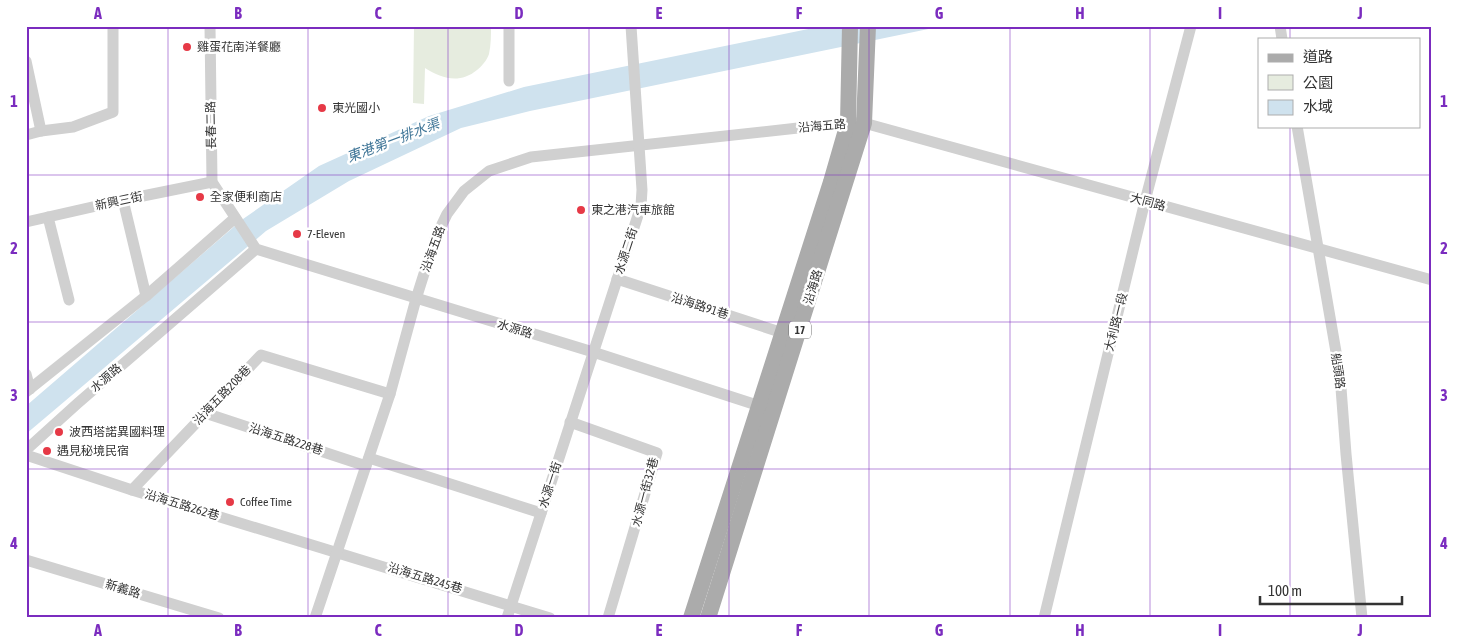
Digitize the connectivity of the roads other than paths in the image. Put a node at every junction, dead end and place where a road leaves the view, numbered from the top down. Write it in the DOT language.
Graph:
graph roads {
  1 [pos="113,26"];
  2 [pos="210,26"];
  3 [pos="509,26"];
  4 [pos="631,26"];
  5 [pos="1191,26"];
  6 [pos="868,32"];
  7 [pos="850,33"];
  8 [pos="26,61"];
  9 [pos="509,81"];
  10 [pos="856,123"];
  11 [pos="1296,128"];
  12 [pos="41,131"];
  13 [pos="26,135"];
  14 [pos="639,146"];
  15 [pos="212,182"];
  16 [pos="123,200"];
  17 [pos="1145,201"];
  18 [pos="48,217"];
  19 [pos="236,220"];
  20 [pos="26,222"];
  21 [pos="256,249"];
  22 [pos="1317,249"];
  23 [pos="616,279"];
  24 [pos="1432,280"];
  25 [pos="146,296"];
  26 [pos="416,299"];
  27 [pos="69,300"];
  28 [pos="783,333"];
  29 [pos="593,352"];
  30 [pos="26,374"];
  31 [pos="28,390"];
  32 [pos="390,394"];
  33 [pos="767,408"];
  34 [pos="205,413"];
  35 [pos="570,422"];
  36 [pos="26,450"];
  37 [pos="26,455"];
  38 [pos="367,462"];
  39 [pos="132,490"];
  40 [pos="541,513"];
  41 [pos="338,552"];
  42 [pos="26,560"];
  43 [pos="511,605"];
  44 [pos="219,618"];
  45 [pos="315,618"];
  46 [pos="507,618"];
  47 [pos="550,618"];
  48 [pos="608,618"];
  49 [pos="691,618"];
  50 [pos="708,618"];
  51 [pos="1044,618"];
  52 [pos="1362,618"];
  1 -- 12 [label="street"];
  2 -- 15 [label="street, 長春二路"];
  3 -- 9 [label="street"];
  4 -- 14 [label="street, 水源二街"];
  5 -- 17 [label="street, 大利路一段"];
  6 -- 10 [label="main road, 沿海路 / 17"];
  7 -- 10 [label="main road, 沿海路 / 17"];
  8 -- 12 [label="street"];
  10 -- 14 [label="street, 沿海五路"];
  10 -- 17 [label="street, 大同路"];
  10 -- 28 [label="main road, 沿海路 / 17"];
  10 -- 33 [label="main road, 沿海路 / 17"];
  11 -- 22 [label="street, 船頭路"];
  12 -- 13 [label="street"];
  14 -- 23 [label="street, 水源二街"];
  14 -- 26 [label="street, 沿海五路"];
  15 -- 16 [label="street, 新興三街"];
  15 -- 19 [label="street"];
  16 -- 18 [label="street, 新興三街"];
  16 -- 25 [label="street"];
  17 -- 22 [label="street, 大同路"];
  17 -- 51 [label="street, 大利路一段"];
  18 -- 20 [label="street, 新興三街"];
  18 -- 27 [label="street"];
  19 -- 21 [label="street"];
  19 -- 25 [label="street"];
  21 -- 26 [label="street, 水源路"];
  21 -- 36 [label="street, 水源路"];
  22 -- 24 [label="street, 大同路"];
  22 -- 52 [label="street, 船頭路"];
  23 -- 28 [label="street, 沿海路91巷"];
  23 -- 29 [label="street, 水源二街"];
  25 -- 31 [label="street"];
  26 -- 29 [label="street, 水源路"];
  26 -- 32 [label="street, 沿海五路"];
  28 -- 33 [label="main road, 沿海路 / 17"];
  29 -- 33 [label="street, 水源路"];
  29 -- 35 [label="street, 水源一街"];
  30 -- 31 [label="street"];
  32 -- 34 [label="street, 沿海五路208巷"];
  32 -- 38 [label="street, 沿海五路"];
  33 -- 49 [label="main road, 沿海路 / 17"];
  33 -- 50 [label="main road, 沿海路 / 17"];
  34 -- 38 [label="street, 沿海五路228巷"];
  34 -- 39 [label="street, 沿海五路208巷"];
  35 -- 40 [label="street, 水源一街"];
  35 -- 48 [label="street, 水源一街32巷"];
  37 -- 39 [label="street, 沿海五路262巷"];
  38 -- 40 [label="street, 沿海五路228巷"];
  38 -- 41 [label="street, 沿海五路"];
  39 -- 41 [label="street, 沿海五路262巷"];
  40 -- 43 [label="street, 水源一街"];
  41 -- 43 [label="street, 沿海五路245巷"];
  41 -- 45 [label="street, 沿海五路"];
  42 -- 44 [label="street, 新義路"];
  43 -- 46 [label="street, 水源一街"];
  43 -- 47 [label="street"];
}
